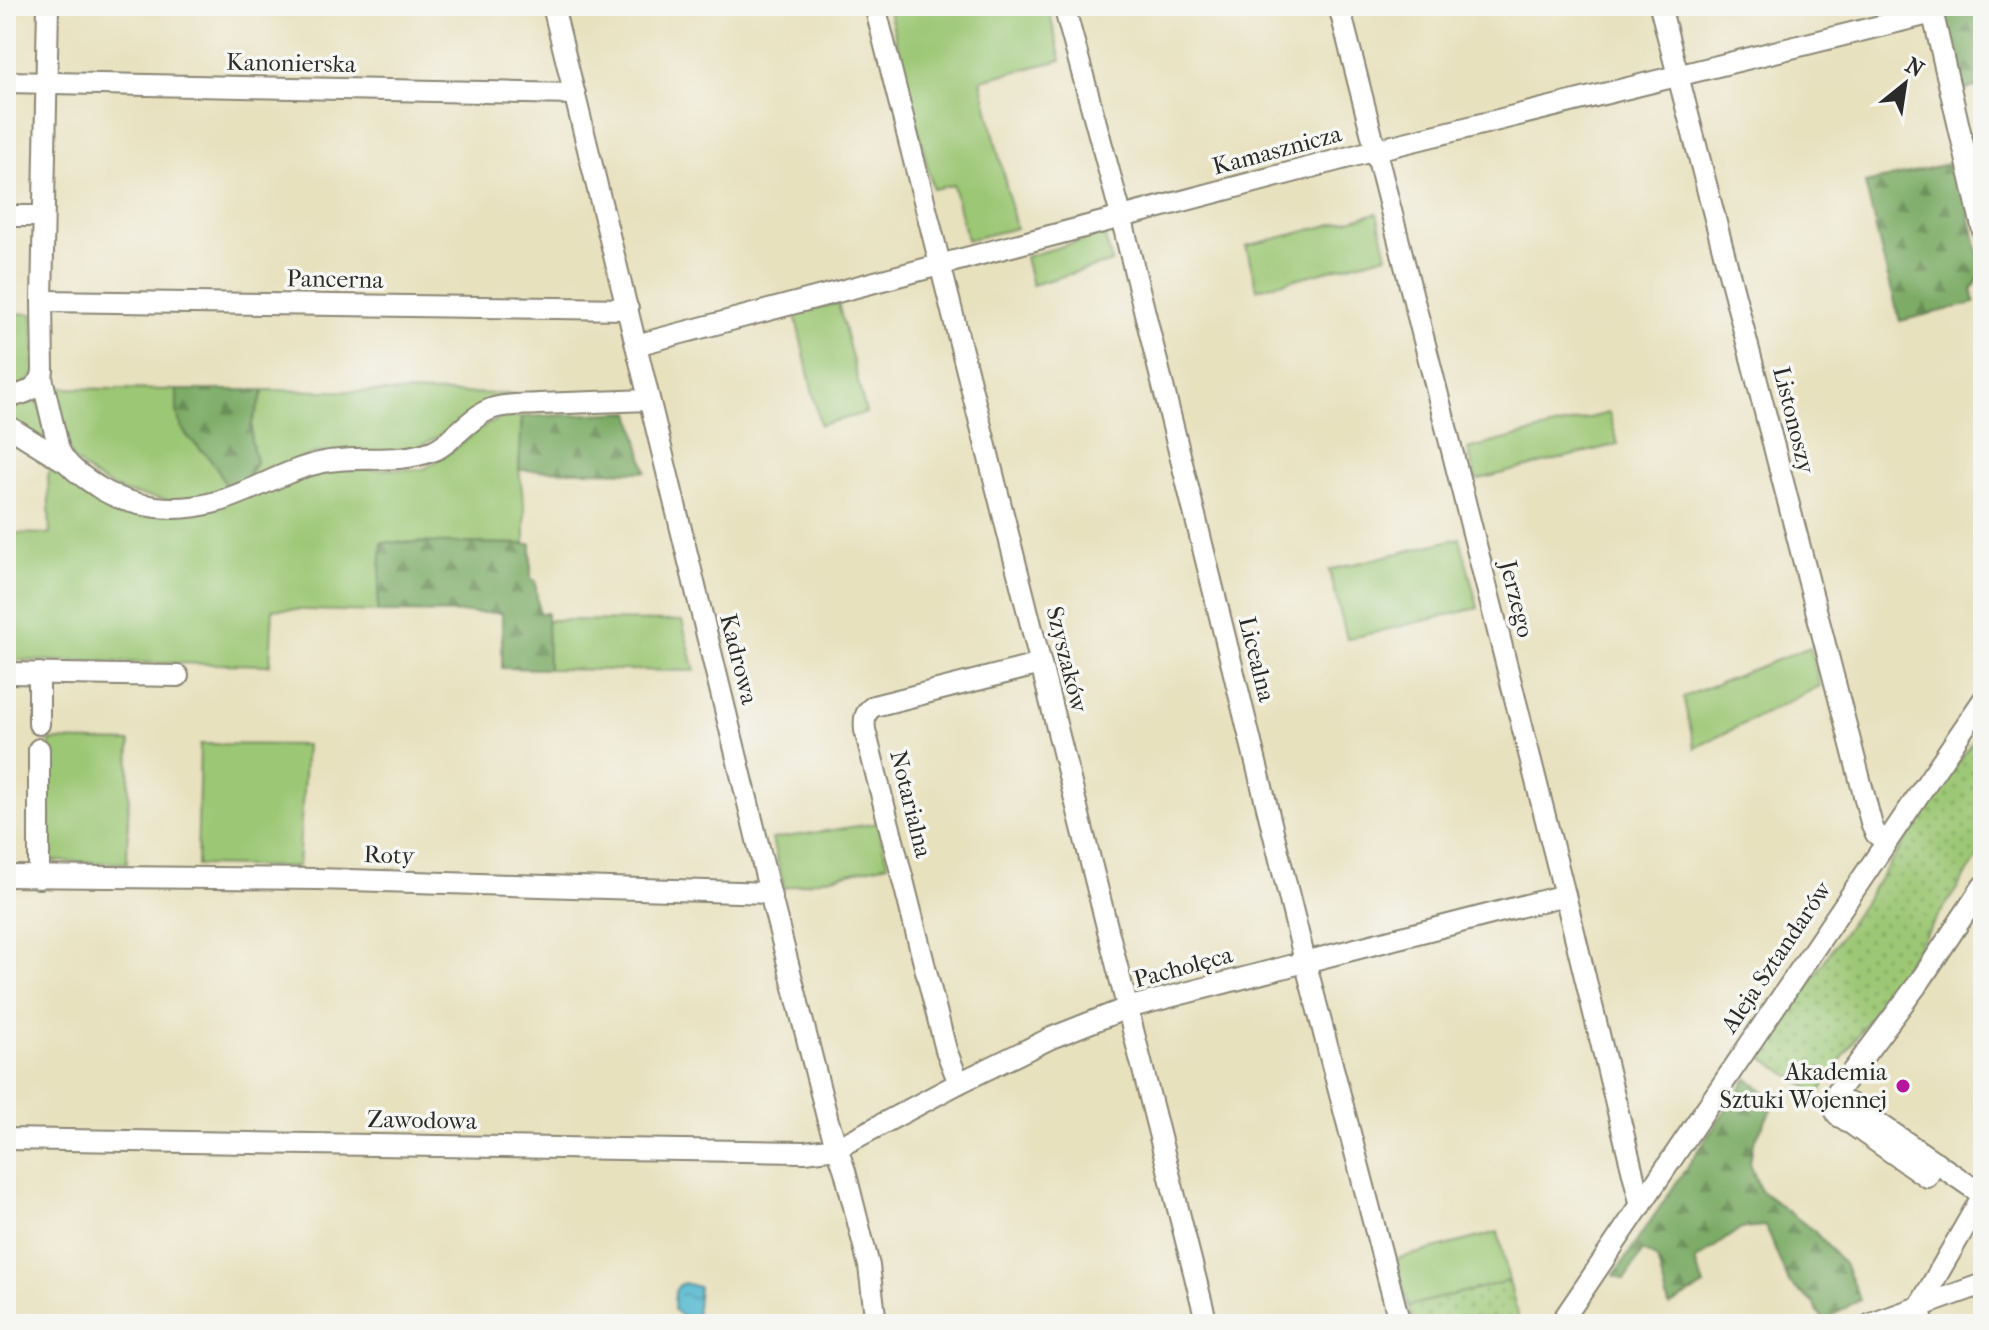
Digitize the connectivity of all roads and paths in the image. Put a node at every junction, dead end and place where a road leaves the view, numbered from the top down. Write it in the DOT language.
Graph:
graph roads {
  1 [pos="48,6"];
  2 [pos="553,6"];
  3 [pos="875,6"];
  4 [pos="1064,6"];
  5 [pos="1339,6"];
  6 [pos="1660,6"];
  7 [pos="1932,9"];
  8 [pos="1678,75"];
  9 [pos="6,82"];
  10 [pos="47,82"];
  11 [pos="575,94"];
  12 [pos="1376,150"];
  13 [pos="6,216"];
  14 [pos="43,216"];
  15 [pos="1121,219"];
  16 [pos="1983,231"];
  17 [pos="942,265"];
  18 [pos="42,301"];
  19 [pos="628,309"];
  20 [pos="636,345"];
  21 [pos="42,378"];
  22 [pos="6,397"];
  23 [pos="649,400"];
  24 [pos="6,425"];
  25 [pos="64,461"];
  26 [pos="1041,664"];
  27 [pos="6,673"];
  28 [pos="39,673"];
  29 [pos="178,676"];
  30 [pos="1983,700"];
  31 [pos="39,724"];
  32 [pos="39,749"];
  33 [pos="1886,841"];
  34 [pos="6,876"];
  35 [pos="39,878"];
  36 [pos="1983,886"];
  37 [pos="770,893"];
  38 [pos="1565,895"];
  39 [pos="1305,961"];
  40 [pos="1127,1008"];
  41 [pos="959,1083"];
  42 [pos="6,1139"];
  43 [pos="837,1148"];
  44 [pos="1983,1195"];
  45 [pos="1641,1206"];
  46 [pos="1983,1284"];
  47 [pos="1922,1315"];
  48 [pos="876,1324"];
  49 [pos="1207,1324"];
  50 [pos="1400,1324"];
  51 [pos="1560,1324"];
  52 [pos="1871,1324"];
  1 -- 10 [label="street"];
  2 -- 11 [label="street, Kadrowa"];
  3 -- 17 [label="street, Szyszaków"];
  4 -- 15 [label="street, Licealna"];
  5 -- 12 [label="street, Jerzego"];
  6 -- 8 [label="street, Listonoszy"];
  7 -- 8 [label="street, Kamasznicza"];
  7 -- 16 [label="street"];
  8 -- 12 [label="street, Kamasznicza"];
  8 -- 33 [label="street, Listonoszy"];
  9 -- 10 [label="street, Kanonierska"];
  10 -- 11 [label="street, Kanonierska"];
  10 -- 14 [label="street"];
  11 -- 19 [label="street, Kadrowa"];
  12 -- 15 [label="street, Kamasznicza"];
  12 -- 38 [label="street, Jerzego"];
  13 -- 14 [label="street"];
  14 -- 18 [label="street"];
  15 -- 17 [label="street, Kamasznicza"];
  15 -- 39 [label="street, Licealna"];
  17 -- 20 [label="street, Kamasznicza"];
  17 -- 26 [label="street, Szyszaków"];
  18 -- 19 [label="street, Pancerna"];
  18 -- 21 [label="street"];
  19 -- 20 [label="street, Kadrowa"];
  20 -- 23 [label="street, Kadrowa"];
  21 -- 22 [label="street"];
  21 -- 25 [label="street"];
  23 -- 25 [label="street"];
  23 -- 37 [label="street, Kadrowa"];
  24 -- 25 [label="street"];
  26 -- 40 [label="street, Szyszaków"];
  26 -- 41 [label="street, Notarialna"];
  27 -- 28 [label="street"];
  28 -- 29 [label="street"];
  28 -- 31 [label="street"];
  30 -- 33 [label="street, Aleja Sztandarów"];
  32 -- 35 [label="street"];
  33 -- 45 [label="street, Aleja Sztandarów"];
  34 -- 35 [label="street, Roty"];
  35 -- 37 [label="street, Roty"];
  36 -- 44 [label="street"];
  37 -- 43 [label="street, Kadrowa"];
  38 -- 39 [label="street, Pacholęca"];
  38 -- 45 [label="street, Jerzego"];
  39 -- 40 [label="street, Pacholęca"];
  39 -- 50 [label="street, Licealna"];
  40 -- 41 [label="street, Pacholęca"];
  40 -- 49 [label="street, Szyszaków"];
  41 -- 43 [label="street, Pacholęca"];
  42 -- 43 [label="street, Zawodowa"];
  43 -- 48 [label="street, Kadrowa"];
  44 -- 47 [label="street"];
  45 -- 51 [label="street, Aleja Sztandarów"];
  46 -- 47 [label="street"];
  47 -- 52 [label="street"];
}
